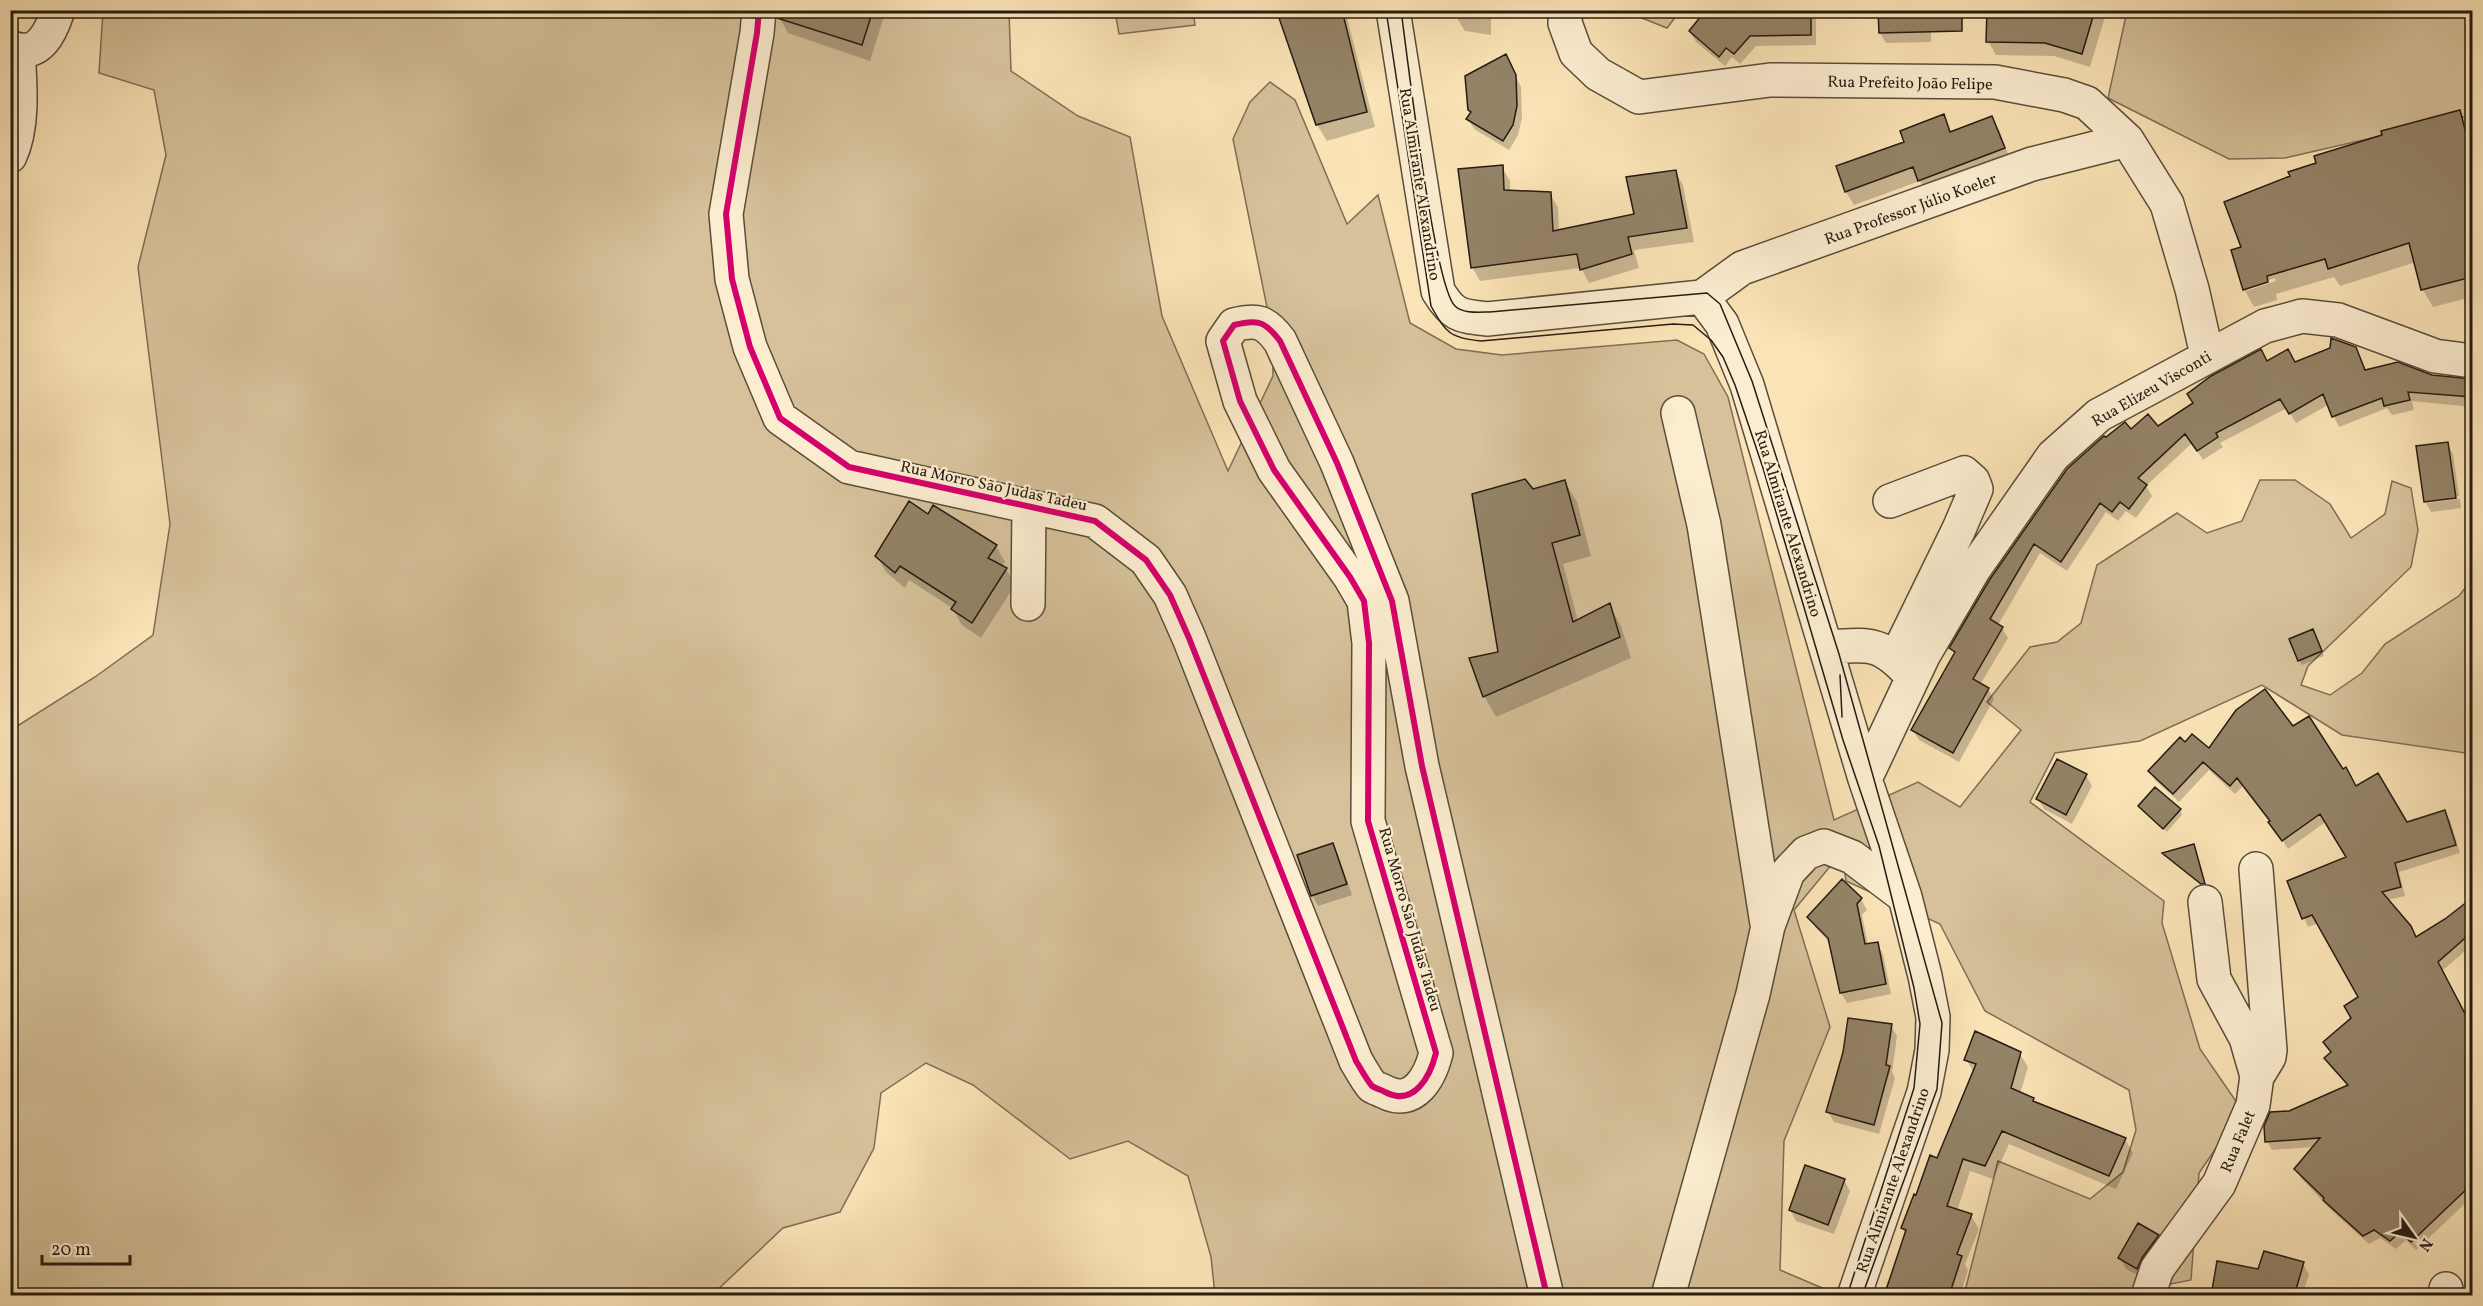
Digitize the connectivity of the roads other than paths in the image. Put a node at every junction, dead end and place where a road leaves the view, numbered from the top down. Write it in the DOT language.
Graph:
graph roads {
  1 [pos="58,10"];
  2 [pos="759,10"];
  3 [pos="1394,10"];
  4 [pos="1566,10"];
  5 [pos="14,49"];
  6 [pos="2127,140"];
  7 [pos="10,156"];
  8 [pos="1702,297"];
  9 [pos="2207,355"];
  10 [pos="2472,361"];
  11 [pos="1678,413"];
  12 [pos="1890,501"];
  13 [pos="1029,508"];
  14 [pos="1028,604"];
  15 [pos="1827,647"];
  16 [pos="1904,668"];
  17 [pos="1865,779"];
  18 [pos="2256,869"];
  19 [pos="1905,897"];
  20 [pos="2205,902"];
  21 [pos="1768,926"];
  22 [pos="2257,1076"];
  23 [pos="1547,1296"];
  24 [pos="1668,1296"];
  25 [pos="1854,1296"];
  26 [pos="2148,1296"];
  1 -- 5 [label="street"];
  2 -- 13 [label="street, Rua Morro São Judas Tadeu"];
  3 -- 8 [label="street, Rua Almirante Alexandrino"];
  4 -- 6 [label="street, Rua Prefeito João Felipe"];
  5 -- 7 [label="street"];
  6 -- 8 [label="street, Rua Professor Júlio Koeler"];
  6 -- 9 [label="street, Rua Prefeito João Felipe"];
  8 -- 15 [label="street, Rua Almirante Alexandrino"];
  9 -- 10 [label="street, Rua Elizeu Visconti"];
  9 -- 16 [label="street, Rua Elizeu Visconti"];
  11 -- 21 [label="street"];
  12 -- 16 [label="street"];
  13 -- 14 [label="street"];
  13 -- 23 [label="street, Rua Morro São Judas Tadeu"];
  15 -- 16 [label="street"];
  15 -- 17 [label="street, Rua Almirante Alexandrino"];
  16 -- 17 [label="street"];
  17 -- 19 [label="street, Rua Almirante Alexandrino"];
  18 -- 22 [label="street"];
  19 -- 21 [label="street"];
  19 -- 25 [label="street, Rua Almirante Alexandrino"];
  20 -- 22 [label="street, Rua Falet"];
  21 -- 24 [label="street"];
  22 -- 26 [label="street, Rua Falet"];
}
